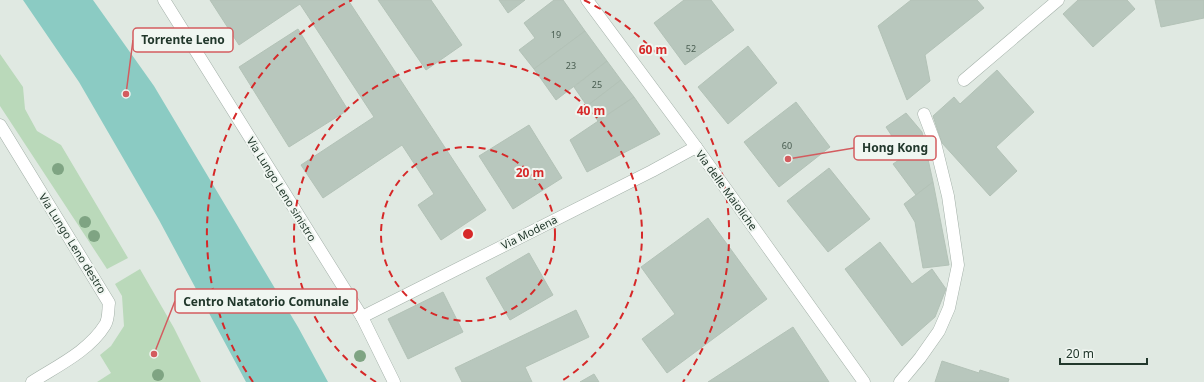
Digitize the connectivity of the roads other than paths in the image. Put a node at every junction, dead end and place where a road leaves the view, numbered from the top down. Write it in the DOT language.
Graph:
graph roads {
  1 [pos="164,0"];
  2 [pos="587,0"];
  3 [pos="1058,0"];
  4 [pos="964,80"];
  5 [pos="924,114"];
  6 [pos="0,126"];
  7 [pos="696,147"];
  8 [pos="362,317"];
  9 [pos="32,382"];
  10 [pos="394,382"];
  11 [pos="864,382"];
  12 [pos="900,382"];
  1 -- 8 [label="street, Via Lungo Leno sinistro"];
  2 -- 7 [label="street, Via delle Maioliche"];
  3 -- 4 [label="street"];
  5 -- 12 [label="street"];
  6 -- 9 [label="street, Via Lungo Leno destro"];
  7 -- 8 [label="street, Via Modena"];
  7 -- 11 [label="street, Via delle Maioliche"];
  8 -- 10 [label="street, Via Lungo Leno sinistro"];
}
